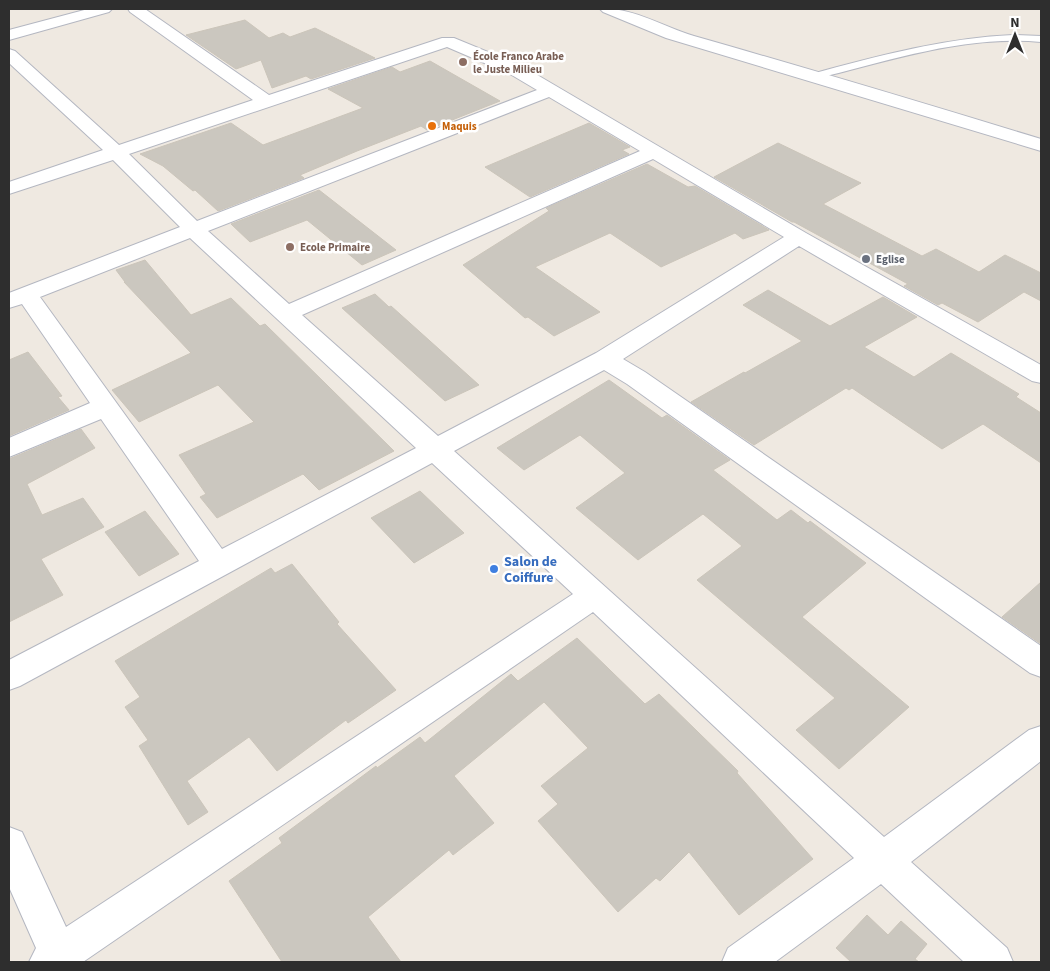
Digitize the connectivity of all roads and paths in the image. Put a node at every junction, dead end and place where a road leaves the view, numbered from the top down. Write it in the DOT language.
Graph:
graph roads {
  1 [pos="104,9"];
  2 [pos="135,9"];
  3 [pos="608,9"];
  4 [pos="9,35"];
  5 [pos="1041,39"];
  6 [pos="9,54"];
  7 [pos="815,76"];
  8 [pos="549,91"];
  9 [pos="266,101"];
  10 [pos="1041,145"];
  11 [pos="655,151"];
  12 [pos="116,152"];
  13 [pos="9,188"];
  14 [pos="193,230"];
  15 [pos="799,238"];
  16 [pos="17,297"];
  17 [pos="286,314"];
  18 [pos="605,359"];
  19 [pos="1041,375"];
  20 [pos="105,407"];
  21 [pos="9,448"];
  22 [pos="436,450"];
  23 [pos="218,566"];
  24 [pos="595,595"];
  25 [pos="1041,663"];
  26 [pos="9,676"];
  27 [pos="1041,740"];
  28 [pos="9,845"];
  29 [pos="882,861"];
  30 [pos="57,960"];
  31 [pos="742,962"];
  32 [pos="993,962"];
  1 -- 4 [label="street"];
  2 -- 9 [label="street"];
  3 -- 7 [label="street"];
  5 -- 7 [label="lane"];
  6 -- 12 [label="street"];
  7 -- 10 [label="street"];
  8 -- 9 [label="street"];
  8 -- 11 [label="street"];
  8 -- 14 [label="street"];
  9 -- 12 [label="street"];
  11 -- 15 [label="street"];
  11 -- 17 [label="street"];
  12 -- 13 [label="street"];
  12 -- 14 [label="street"];
  14 -- 16 [label="street"];
  14 -- 17 [label="street"];
  15 -- 18 [label="street"];
  15 -- 19 [label="street"];
  16 -- 20 [label="street"];
  17 -- 22 [label="street"];
  18 -- 22 [label="street"];
  18 -- 25 [label="street"];
  20 -- 21 [label="street"];
  20 -- 23 [label="street"];
  22 -- 23 [label="street"];
  22 -- 24 [label="street"];
  23 -- 26 [label="street"];
  24 -- 29 [label="street"];
  24 -- 30 [label="street"];
  27 -- 29 [label="street"];
  28 -- 30 [label="street"];
  29 -- 31 [label="street"];
  29 -- 32 [label="street"];
}
